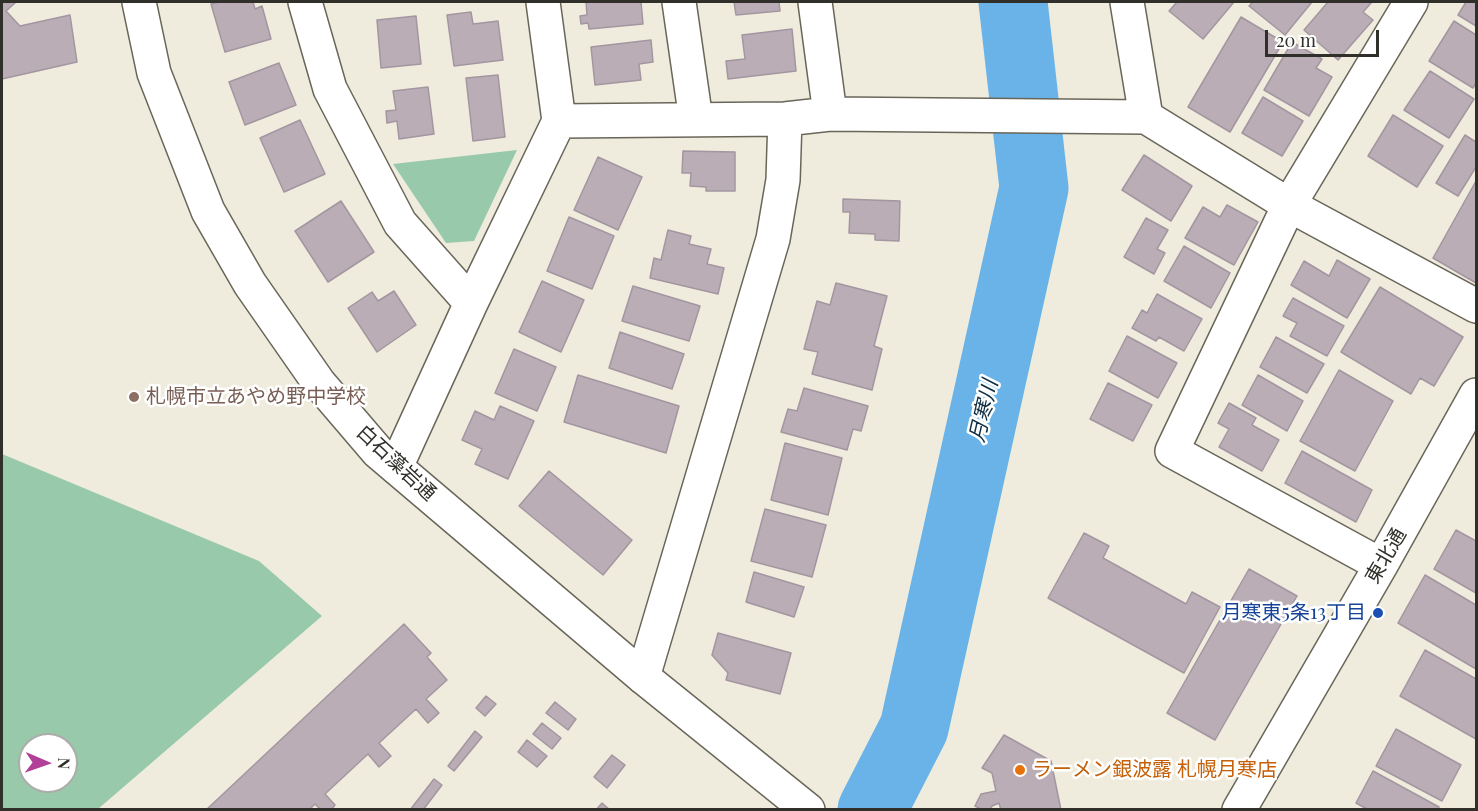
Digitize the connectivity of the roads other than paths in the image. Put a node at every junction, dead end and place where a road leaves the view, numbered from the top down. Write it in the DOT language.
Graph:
graph roads {
  1 [pos="139,2"];
  2 [pos="305,2"];
  3 [pos="543,2"];
  4 [pos="679,2"];
  5 [pos="815,2"];
  6 [pos="1127,2"];
  7 [pos="1411,2"];
  8 [pos="830,114"];
  9 [pos="1146,117"];
  10 [pos="785,118"];
  11 [pos="696,120"];
  12 [pos="559,121"];
  13 [pos="1289,205"];
  14 [pos="471,303"];
  15 [pos="1476,306"];
  16 [pos="1476,395"];
  17 [pos="396,467"];
  18 [pos="1381,565"];
  19 [pos="643,677"];
  20 [pos="803,806"];
  21 [pos="1239,810"];
  1 -- 17 [label="street, 白石藻岩通"];
  2 -- 14 [label="street"];
  3 -- 12 [label="street"];
  4 -- 11 [label="street"];
  5 -- 8 [label="street"];
  6 -- 9 [label="street"];
  7 -- 13 [label="street"];
  8 -- 9 [label="street"];
  8 -- 10 [label="street"];
  9 -- 13 [label="street"];
  10 -- 11 [label="street"];
  10 -- 19 [label="street"];
  11 -- 12 [label="street"];
  12 -- 14 [label="street"];
  13 -- 15 [label="street"];
  13 -- 18 [label="street"];
  14 -- 17 [label="street"];
  16 -- 18 [label="street, 東北通"];
  17 -- 19 [label="street, 白石藻岩通"];
  18 -- 21 [label="street, 東北通"];
  19 -- 20 [label="street, 白石藻岩通"];
}
